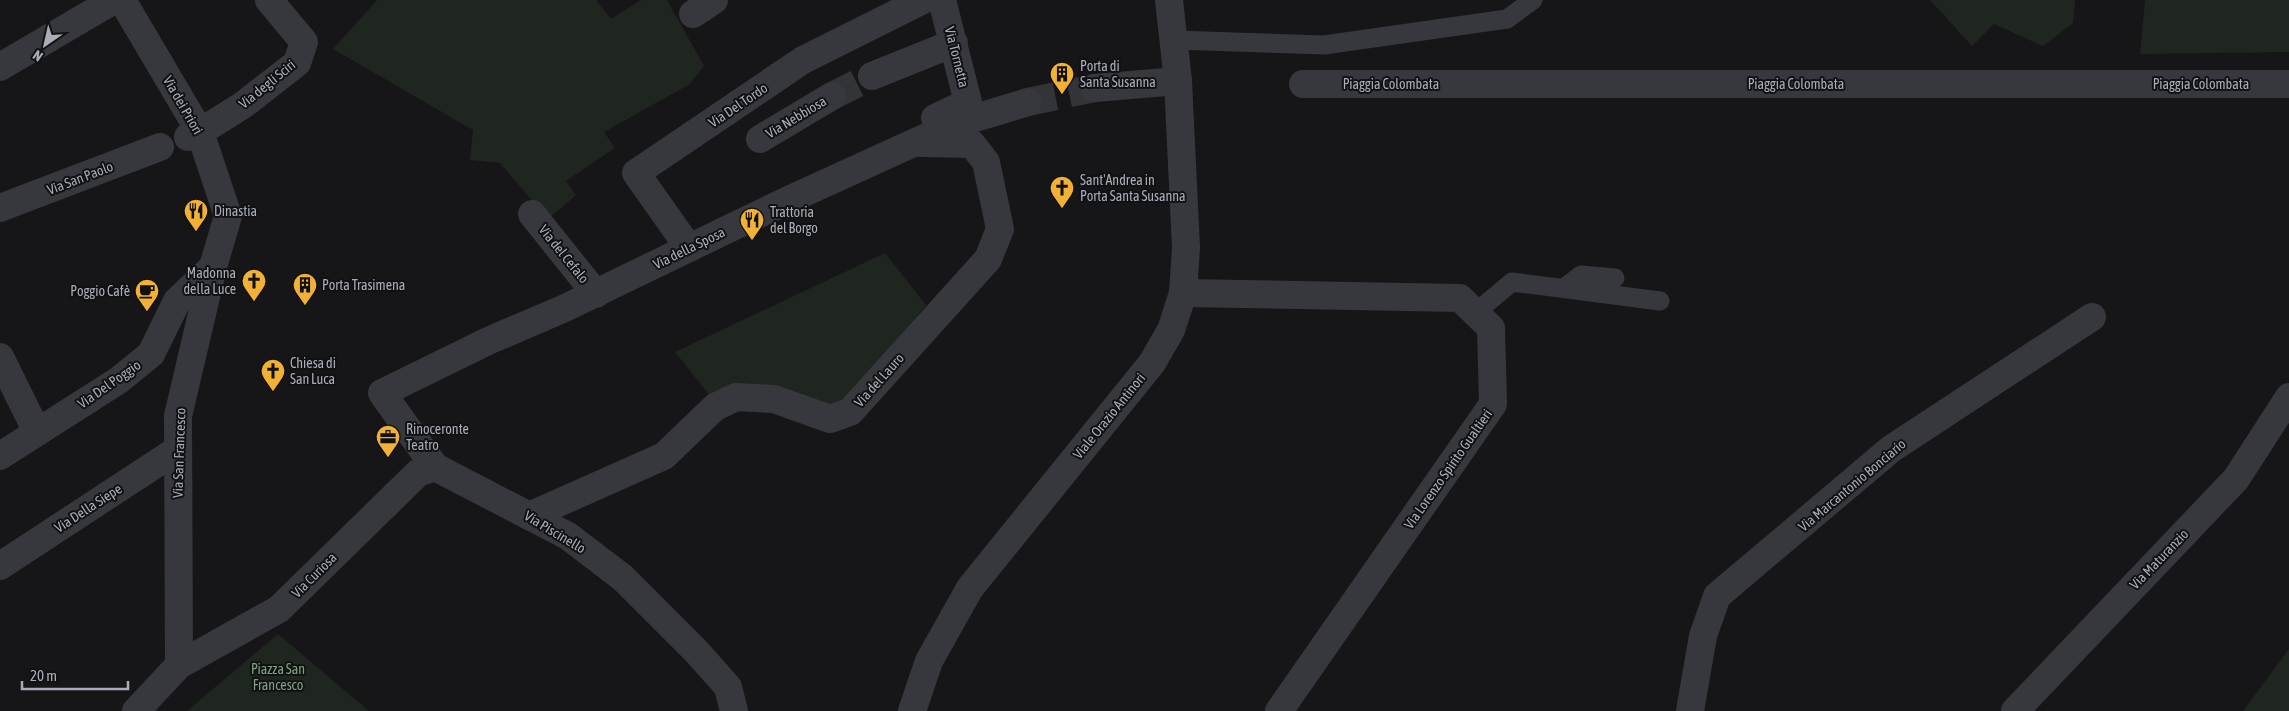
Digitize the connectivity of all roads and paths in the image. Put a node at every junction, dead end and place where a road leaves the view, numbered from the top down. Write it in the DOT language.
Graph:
graph roads {
  1 [pos="114,0"];
  2 [pos="122,0"];
  3 [pos="269,0"];
  4 [pos="923,0"];
  5 [pos="942,0"];
  6 [pos="1169,0"];
  7 [pos="1533,0"];
  8 [pos="1175,40"];
  9 [pos="954,43"];
  10 [pos="0,67"];
  11 [pos="872,76"];
  12 [pos="1178,81"];
  13 [pos="1304,84"];
  14 [pos="2289,84"];
  15 [pos="1095,88"];
  16 [pos="832,96"];
  17 [pos="1028,102"];
  18 [pos="194,135"];
  19 [pos="760,138"];
  20 [pos="914,143"];
  21 [pos="160,147"];
  22 [pos="0,208"];
  23 [pos="532,214"];
  24 [pos="228,216"];
  25 [pos="689,248"];
  26 [pos="213,267"];
  27 [pos="1615,278"];
  28 [pos="1564,288"];
  29 [pos="1183,293"];
  30 [pos="596,294"];
  31 [pos="1660,301"];
  32 [pos="1476,313"];
  33 [pos="2092,317"];
  34 [pos="0,357"];
  35 [pos="382,393"];
  36 [pos="2289,397"];
  37 [pos="37,432"];
  38 [pos="176,450"];
  39 [pos="0,456"];
  40 [pos="435,467"];
  41 [pos="529,516"];
  42 [pos="0,566"];
  43 [pos="179,665"];
  44 [pos="136,711"];
  45 [pos="734,711"];
  46 [pos="912,711"];
  47 [pos="1279,711"];
  48 [pos="1690,711"];
  49 [pos="2015,711"];
  1 -- 10 [label="street"];
  2 -- 18 [label="street, Via dei Priori"];
  3 -- 18 [label="street, Via degli Sciri"];
  4 -- 25 [label="street, Via Del Tordo"];
  5 -- 9 [label="street, Via Tornetta"];
  6 -- 8 [label="street, Viale Orazio Antinori"];
  7 -- 8 [label="lane"];
  8 -- 12 [label="street, Viale Orazio Antinori"];
  9 -- 11 [label="street"];
  9 -- 20 [label="street, Via Tornetta"];
  12 -- 15 [label="street"];
  12 -- 29 [label="street, Viale Orazio Antinori"];
  13 -- 14 [label="street, Piaggia Colombata"];
  16 -- 19 [label="street, Via Nebbiosa"];
  17 -- 20 [label="street, Via della Sposa"];
  18 -- 24 [label="street, Via dei Priori"];
  20 -- 25 [label="street, Via della Sposa"];
  20 -- 41 [label="street, Via del Lauro"];
  21 -- 22 [label="street, Via San Paolo"];
  23 -- 30 [label="street, Via del Cefalo"];
  24 -- 26 [label="street, Via San Francesco"];
  25 -- 30 [label="street, Via della Sposa"];
  26 -- 37 [label="street, Via Del Poggio"];
  26 -- 38 [label="street, Via San Francesco"];
  27 -- 28 [label="lane"];
  28 -- 31 [label="lane"];
  28 -- 32 [label="lane"];
  29 -- 32 [label="street, Via Lorenzo Spirito Gualtieri"];
  29 -- 46 [label="street, Viale Orazio Antinori"];
  30 -- 35 [label="street, Via della Sposa"];
  32 -- 47 [label="street, Via Lorenzo Spirito Gualtieri"];
  33 -- 48 [label="street, Via Marcantonio Bonciario"];
  34 -- 37 [label="street"];
  35 -- 40 [label="street, Via Piscinello"];
  36 -- 49 [label="street, Via Maturanzio"];
  37 -- 39 [label="street, Via Del Poggio"];
  38 -- 42 [label="street, Via Della Siepe"];
  38 -- 43 [label="street, Via San Francesco"];
  40 -- 41 [label="street, Via Piscinello"];
  40 -- 43 [label="street, Via Curiosa"];
  41 -- 45 [label="street, Via Piscinello"];
  43 -- 44 [label="street, Via Curiosa"];
}
